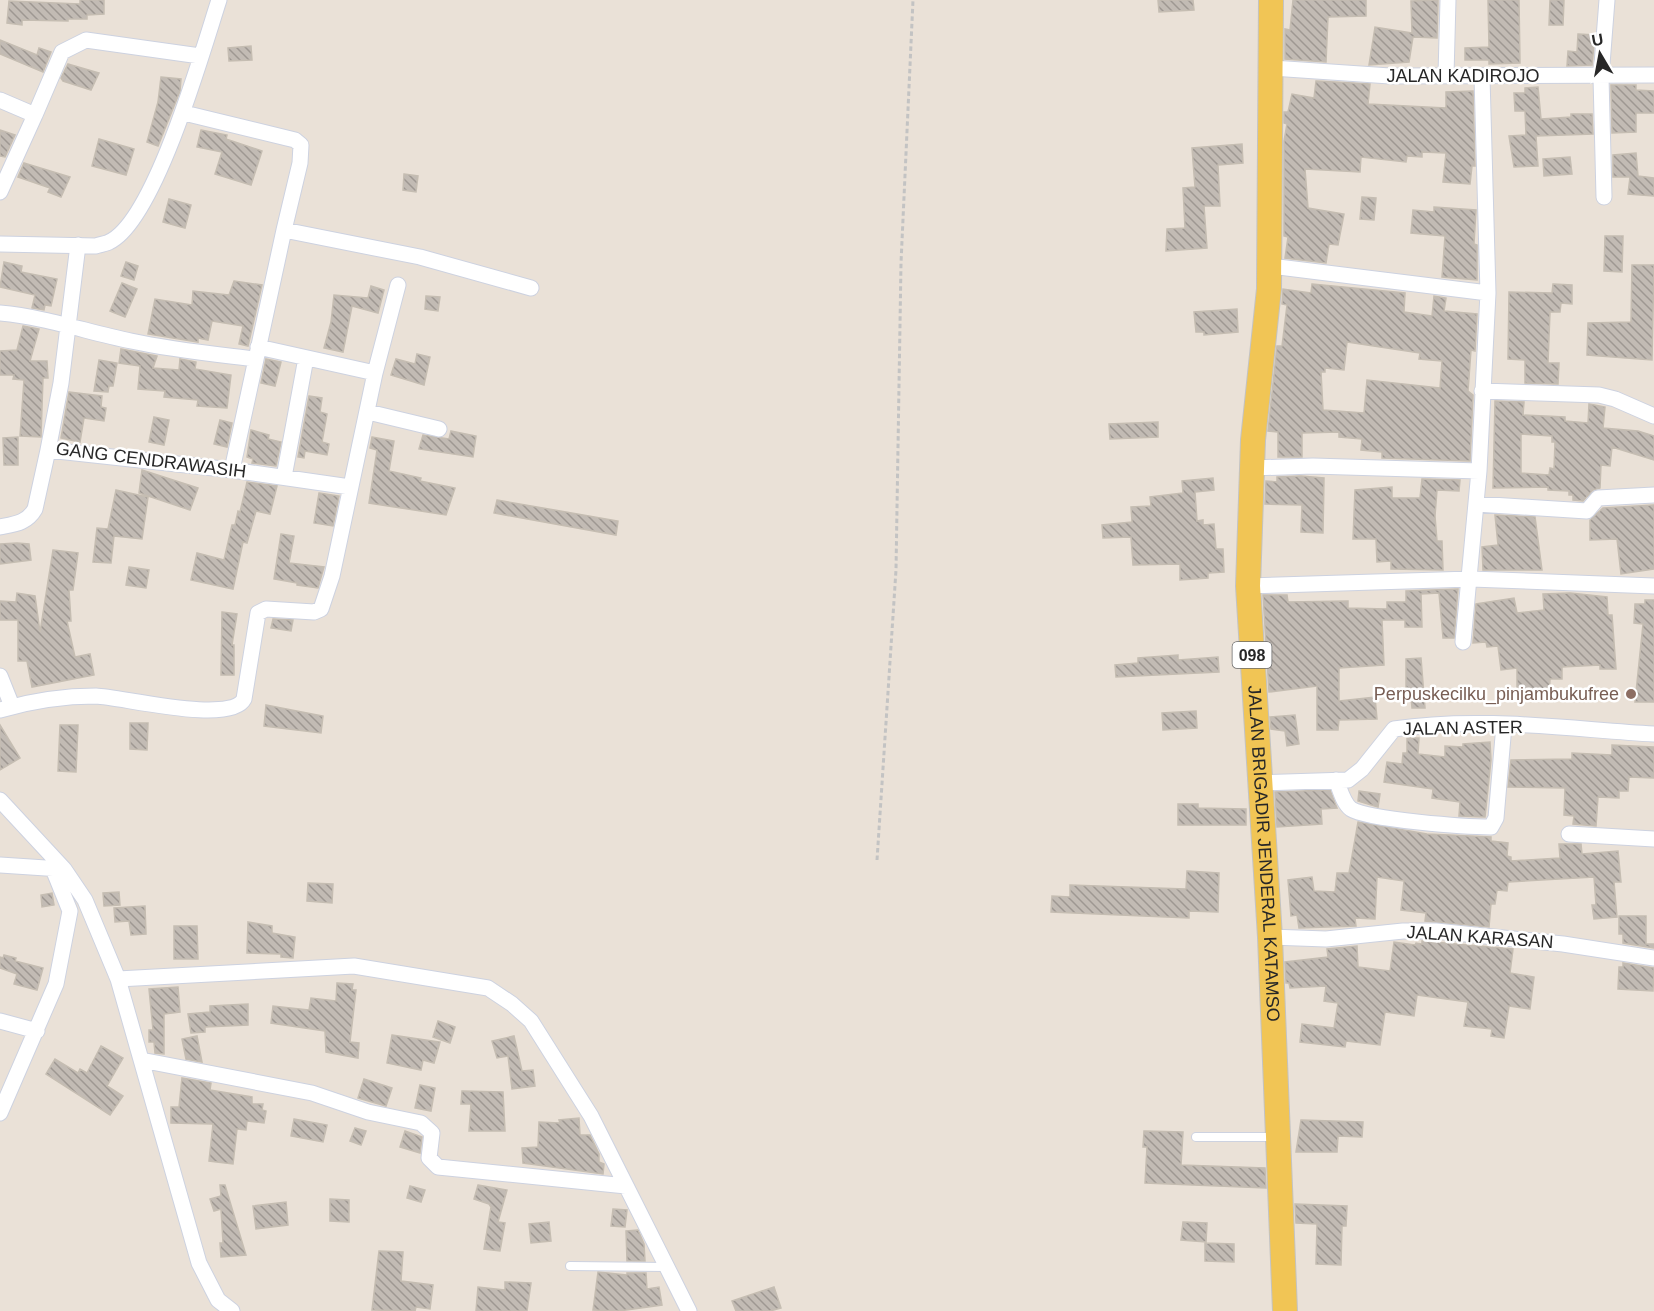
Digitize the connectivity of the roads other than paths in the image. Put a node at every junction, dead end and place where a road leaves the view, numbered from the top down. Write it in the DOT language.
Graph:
graph roads {
  1 [pos="219,0"];
  2 [pos="1271,0"];
  3 [pos="1448,0"];
  4 [pos="1607,0"];
  5 [pos="200,56"];
  6 [pos="1272,68"];
  7 [pos="1446,75"];
  8 [pos="1654,75"];
  9 [pos="1482,77"];
  10 [pos="1601,77"];
  11 [pos="0,100"];
  12 [pos="184,113"];
  13 [pos="35,115"];
  14 [pos="0,192"];
  15 [pos="1604,197"];
  16 [pos="284,230"];
  17 [pos="0,244"];
  18 [pos="78,244"];
  19 [pos="1270,266"];
  20 [pos="398,285"];
  21 [pos="531,288"];
  22 [pos="1488,292"];
  23 [pos="0,313"];
  24 [pos="67,325"];
  25 [pos="257,353"];
  26 [pos="306,358"];
  27 [pos="375,373"];
  28 [pos="1482,391"];
  29 [pos="368,412"];
  30 [pos="1654,416"];
  31 [pos="439,429"];
  32 [pos="48,450"];
  33 [pos="1252,468"];
  34 [pos="232,470"];
  35 [pos="1479,471"];
  36 [pos="284,477"];
  37 [pos="350,487"];
  38 [pos="1654,495"];
  39 [pos="1476,504"];
  40 [pos="0,527"];
  41 [pos="1471,579"];
  42 [pos="1248,586"];
  43 [pos="1654,586"];
  44 [pos="1463,642"];
  45 [pos="0,676"];
  46 [pos="6,708"];
  47 [pos="1504,725"];
  48 [pos="1654,734"];
  49 [pos="1336,780"];
  50 [pos="1259,783"];
  51 [pos="0,800"];
  52 [pos="1569,834"];
  53 [pos="1654,840"];
  54 [pos="0,865"];
  55 [pos="58,869"];
  56 [pos="1269,936"];
  57 [pos="1654,958"];
  58 [pos="118,979"];
  59 [pos="0,1021"];
  60 [pos="37,1031"];
  61 [pos="141,1060"];
  62 [pos="0,1113"];
  63 [pos="1196,1137"];
  64 [pos="1278,1137"];
  65 [pos="626,1186"];
  66 [pos="570,1266"];
  67 [pos="668,1267"];
  68 [pos="232,1311"];
  69 [pos="689,1311"];
  70 [pos="1285,1311"];
  1 -- 5 [label="street"];
  2 -- 6 [label="main road, JALAN BRIGADIR JENDERAL KATAMSO / 098"];
  3 -- 7 [label="street"];
  4 -- 10 [label="street"];
  5 -- 12 [label="street"];
  5 -- 13 [label="street"];
  6 -- 7 [label="street, JALAN KADIROJO"];
  6 -- 19 [label="main road, JALAN BRIGADIR JENDERAL KATAMSO / 098"];
  7 -- 9 [label="street, JALAN KADIROJO"];
  8 -- 10 [label="street, JALAN KADIROJO"];
  9 -- 10 [label="street, JALAN KADIROJO"];
  9 -- 22 [label="street"];
  10 -- 15 [label="street"];
  11 -- 13 [label="street"];
  12 -- 16 [label="street"];
  12 -- 18 [label="street"];
  13 -- 14 [label="street"];
  16 -- 21 [label="street"];
  16 -- 25 [label="street"];
  17 -- 18 [label="street"];
  18 -- 24 [label="street, GANG CENDRAWASIH"];
  19 -- 22 [label="street"];
  19 -- 33 [label="main road, JALAN BRIGADIR JENDERAL KATAMSO / 098"];
  20 -- 27 [label="street"];
  22 -- 28 [label="street"];
  23 -- 24 [label="street"];
  24 -- 25 [label="street"];
  24 -- 32 [label="street, GANG CENDRAWASIH"];
  25 -- 26 [label="street"];
  25 -- 34 [label="street"];
  26 -- 27 [label="street"];
  26 -- 36 [label="street"];
  27 -- 29 [label="street"];
  28 -- 30 [label="street"];
  28 -- 35 [label="street"];
  29 -- 31 [label="street"];
  29 -- 37 [label="street"];
  32 -- 34 [label="street, GANG CENDRAWASIH"];
  32 -- 40 [label="street"];
  33 -- 35 [label="street"];
  33 -- 42 [label="main road, JALAN BRIGADIR JENDERAL KATAMSO / 098"];
  34 -- 36 [label="street, GANG CENDRAWASIH"];
  35 -- 39 [label="street"];
  36 -- 37 [label="street, GANG CENDRAWASIH"];
  37 -- 46 [label="street"];
  38 -- 39 [label="street"];
  39 -- 41 [label="street"];
  41 -- 42 [label="street"];
  41 -- 43 [label="street"];
  41 -- 44 [label="street"];
  42 -- 50 [label="main road, JALAN BRIGADIR JENDERAL KATAMSO / 098"];
  45 -- 46 [label="street"];
  47 -- 48 [label="street, JALAN ASTER"];
  47 -- 49 [label="street, JALAN ASTER"];
  47 -- 49 [label="street"];
  49 -- 50 [label="street, JALAN ASTER"];
  50 -- 56 [label="main road, JALAN BRIGADIR JENDERAL KATAMSO / 098"];
  51 -- 55 [label="street"];
  52 -- 53 [label="street"];
  54 -- 55 [label="street"];
  55 -- 58 [label="street"];
  55 -- 60 [label="street"];
  56 -- 57 [label="street, JALAN KARASAN"];
  56 -- 64 [label="main road, JALAN BRIGADIR JENDERAL KATAMSO / 098"];
  58 -- 61 [label="street"];
  58 -- 65 [label="street"];
  59 -- 60 [label="street"];
  60 -- 62 [label="street"];
  61 -- 65 [label="street"];
  61 -- 68 [label="street"];
  63 -- 64 [label="lane"];
  64 -- 70 [label="main road, JALAN BRIGADIR JENDERAL KATAMSO / 098"];
  65 -- 67 [label="street"];
  66 -- 67 [label="lane"];
  67 -- 69 [label="street"];
}
